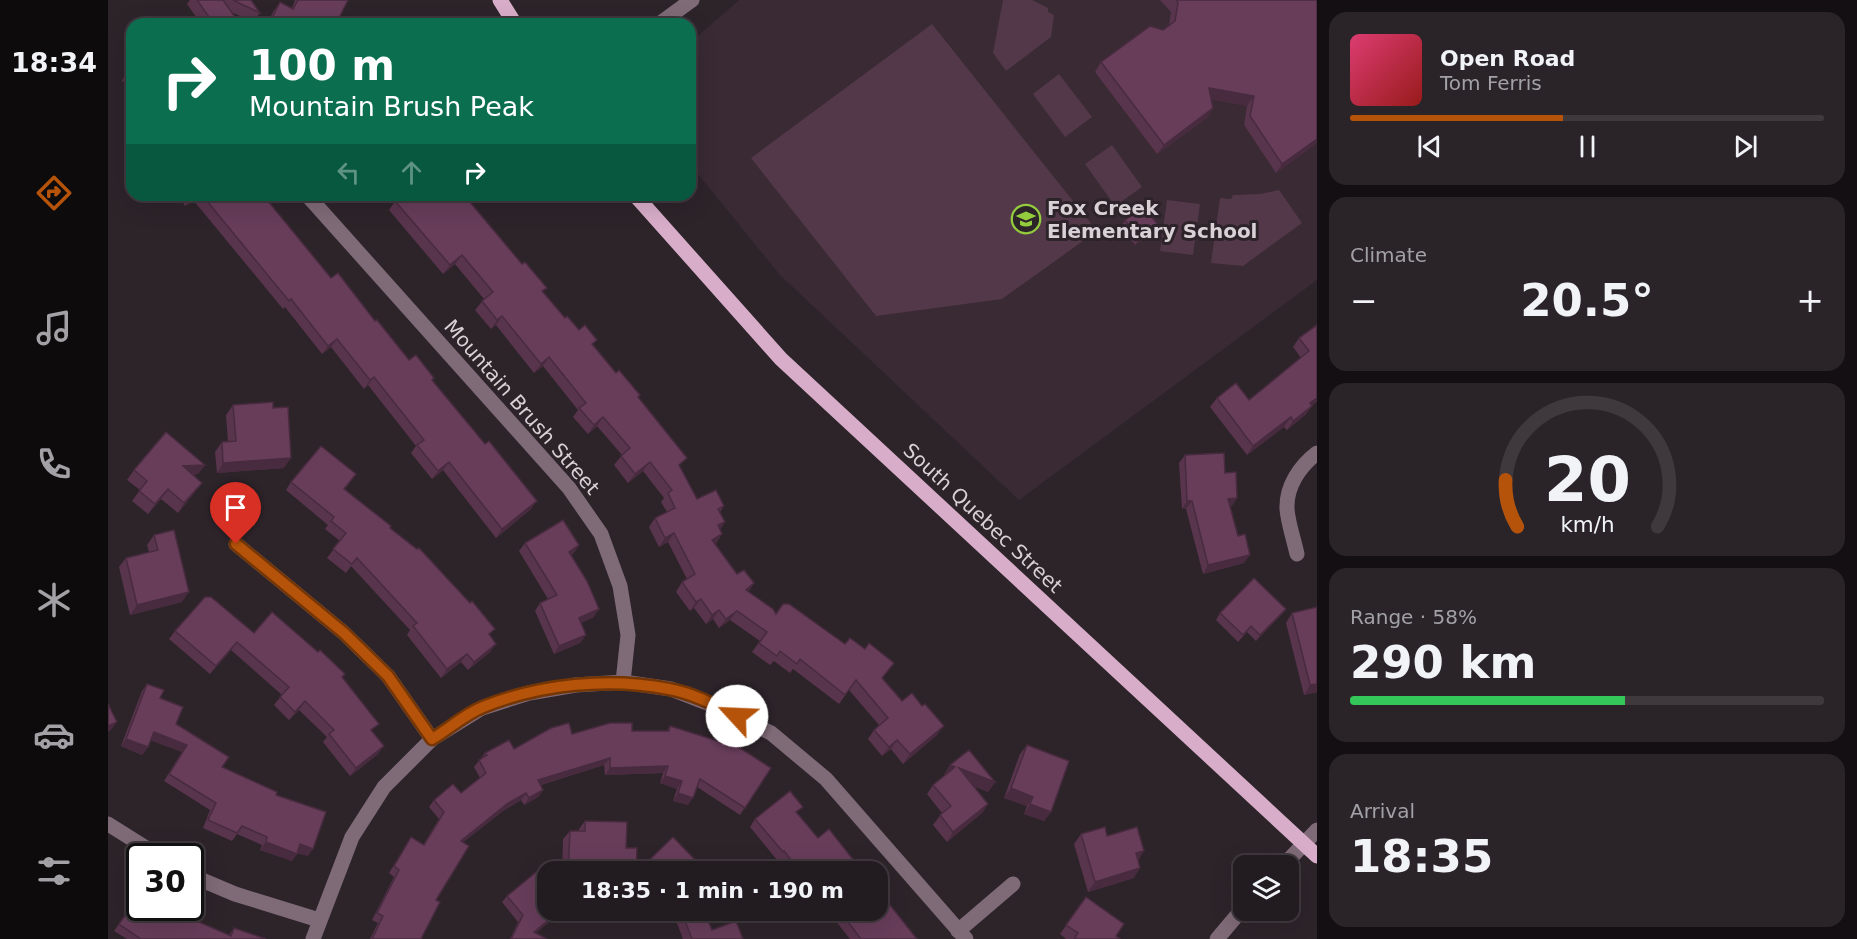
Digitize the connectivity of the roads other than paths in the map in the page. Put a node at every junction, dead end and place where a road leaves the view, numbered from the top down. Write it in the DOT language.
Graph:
graph roads {
  1 [pos="500,0"];
  2 [pos="692,0"];
  3 [pos="510,18"];
  4 [pos="667,18"];
  5 [pos="312,201"];
  6 [pos="640,201"];
  7 [pos="1317,453"];
  8 [pos="236,544"];
  9 [pos="1297,554"];
  10 [pos="623,682"];
  11 [pos="432,739"];
  12 [pos="108,824"];
  13 [pos="1317,830"];
  14 [pos="138,843"];
  15 [pos="1304,845"];
  16 [pos="1294,855"];
  17 [pos="1317,856"];
  18 [pos="204,881"];
  19 [pos="1013,884"];
  20 [pos="319,920"];
  21 [pos="1233,920"];
  22 [pos="962,935"];
  23 [pos="313,939"];
  24 [pos="1217,939"];
  1 -- 3 [label="main road"];
  2 -- 4 [label="street"];
  5 -- 10 [label="street, Mountain Brush Street"];
  6 -- 15 [label="main road, South Quebec Street"];
  7 -- 9 [label="street"];
  8 -- 11 [label="street"];
  10 -- 11 [label="street"];
  10 -- 22 [label="street"];
  11 -- 20 [label="street"];
  12 -- 14 [label="street"];
  13 -- 15 [label="street"];
  15 -- 16 [label="street"];
  15 -- 17 [label="main road, South Quebec Street"];
  18 -- 20 [label="street"];
  19 -- 22 [label="street"];
  20 -- 23 [label="street"];
  21 -- 24 [label="street"];
}
